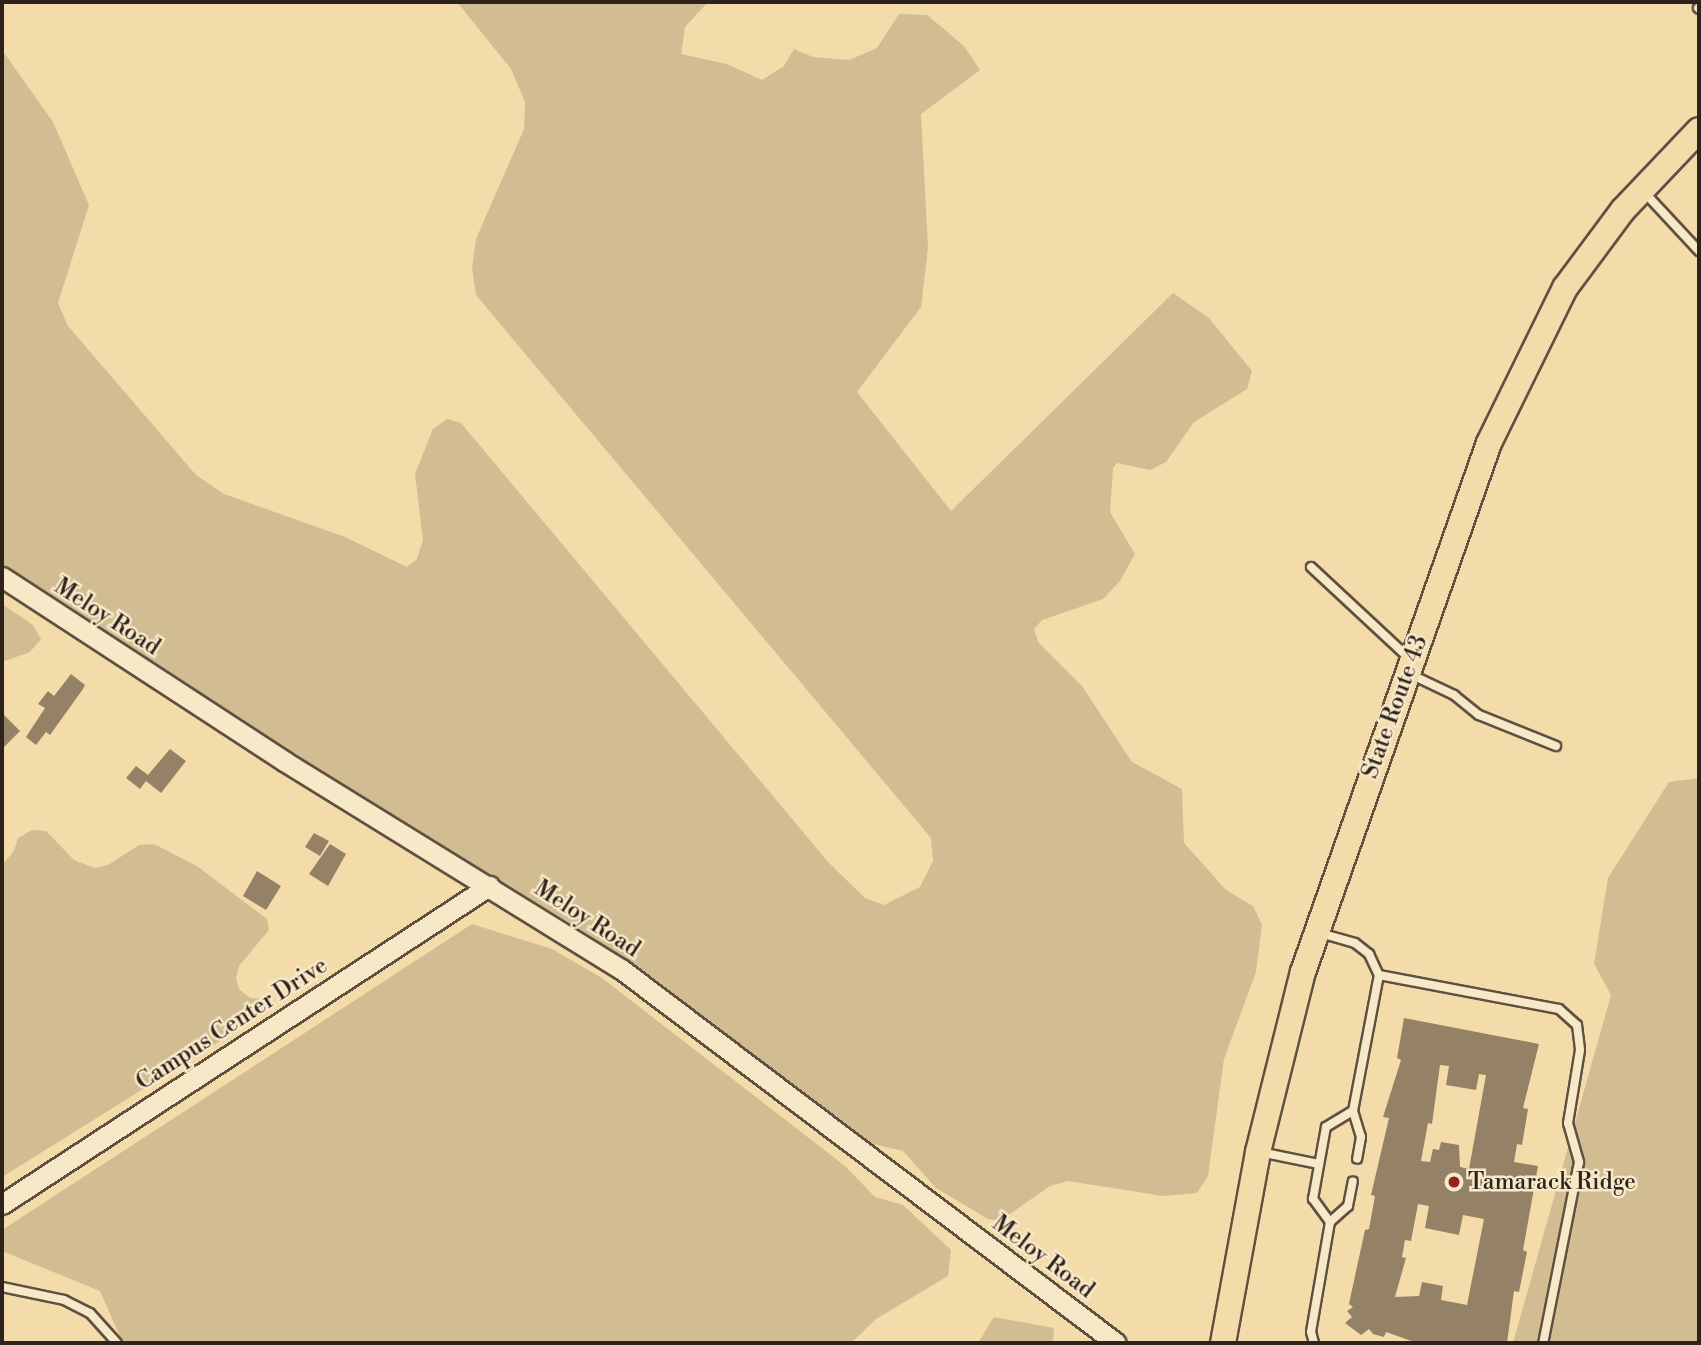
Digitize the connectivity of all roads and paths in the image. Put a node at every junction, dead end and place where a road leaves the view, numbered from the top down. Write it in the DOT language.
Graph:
graph roads {
  1 [pos="1699,130"];
  2 [pos="1642,190"];
  3 [pos="1699,251"];
  4 [pos="1311,568"];
  5 [pos="2,577"];
  6 [pos="1409,667"];
  7 [pos="1556,746"];
  8 [pos="489,886"];
  9 [pos="1316,932"];
  10 [pos="1379,975"];
  11 [pos="1353,1111"];
  12 [pos="1258,1152"];
  13 [pos="1357,1159"];
  14 [pos="1319,1164"];
  15 [pos="1353,1181"];
  16 [pos="2,1203"];
  17 [pos="1330,1222"];
  18 [pos="2,1287"];
  19 [pos="117,1343"];
  20 [pos="1116,1343"];
  21 [pos="1223,1343"];
  22 [pos="1314,1343"];
  23 [pos="1543,1343"];
  1 -- 2 [label="main road, State Route 43"];
  2 -- 3 [label="lane"];
  2 -- 6 [label="main road, State Route 43"];
  4 -- 6 [label="lane"];
  5 -- 8 [label="street, Meloy Road"];
  6 -- 7 [label="lane"];
  6 -- 9 [label="main road, State Route 43"];
  8 -- 16 [label="street, Campus Center Drive"];
  8 -- 20 [label="street, Meloy Road"];
  9 -- 10 [label="lane"];
  9 -- 12 [label="main road, State Route 43"];
  10 -- 11 [label="lane"];
  10 -- 23 [label="lane"];
  11 -- 13 [label="lane"];
  11 -- 14 [label="lane"];
  12 -- 14 [label="lane"];
  12 -- 21 [label="main road, State Route 43"];
  14 -- 17 [label="lane"];
  15 -- 17 [label="lane"];
  17 -- 22 [label="lane"];
  18 -- 19 [label="lane"];
}
